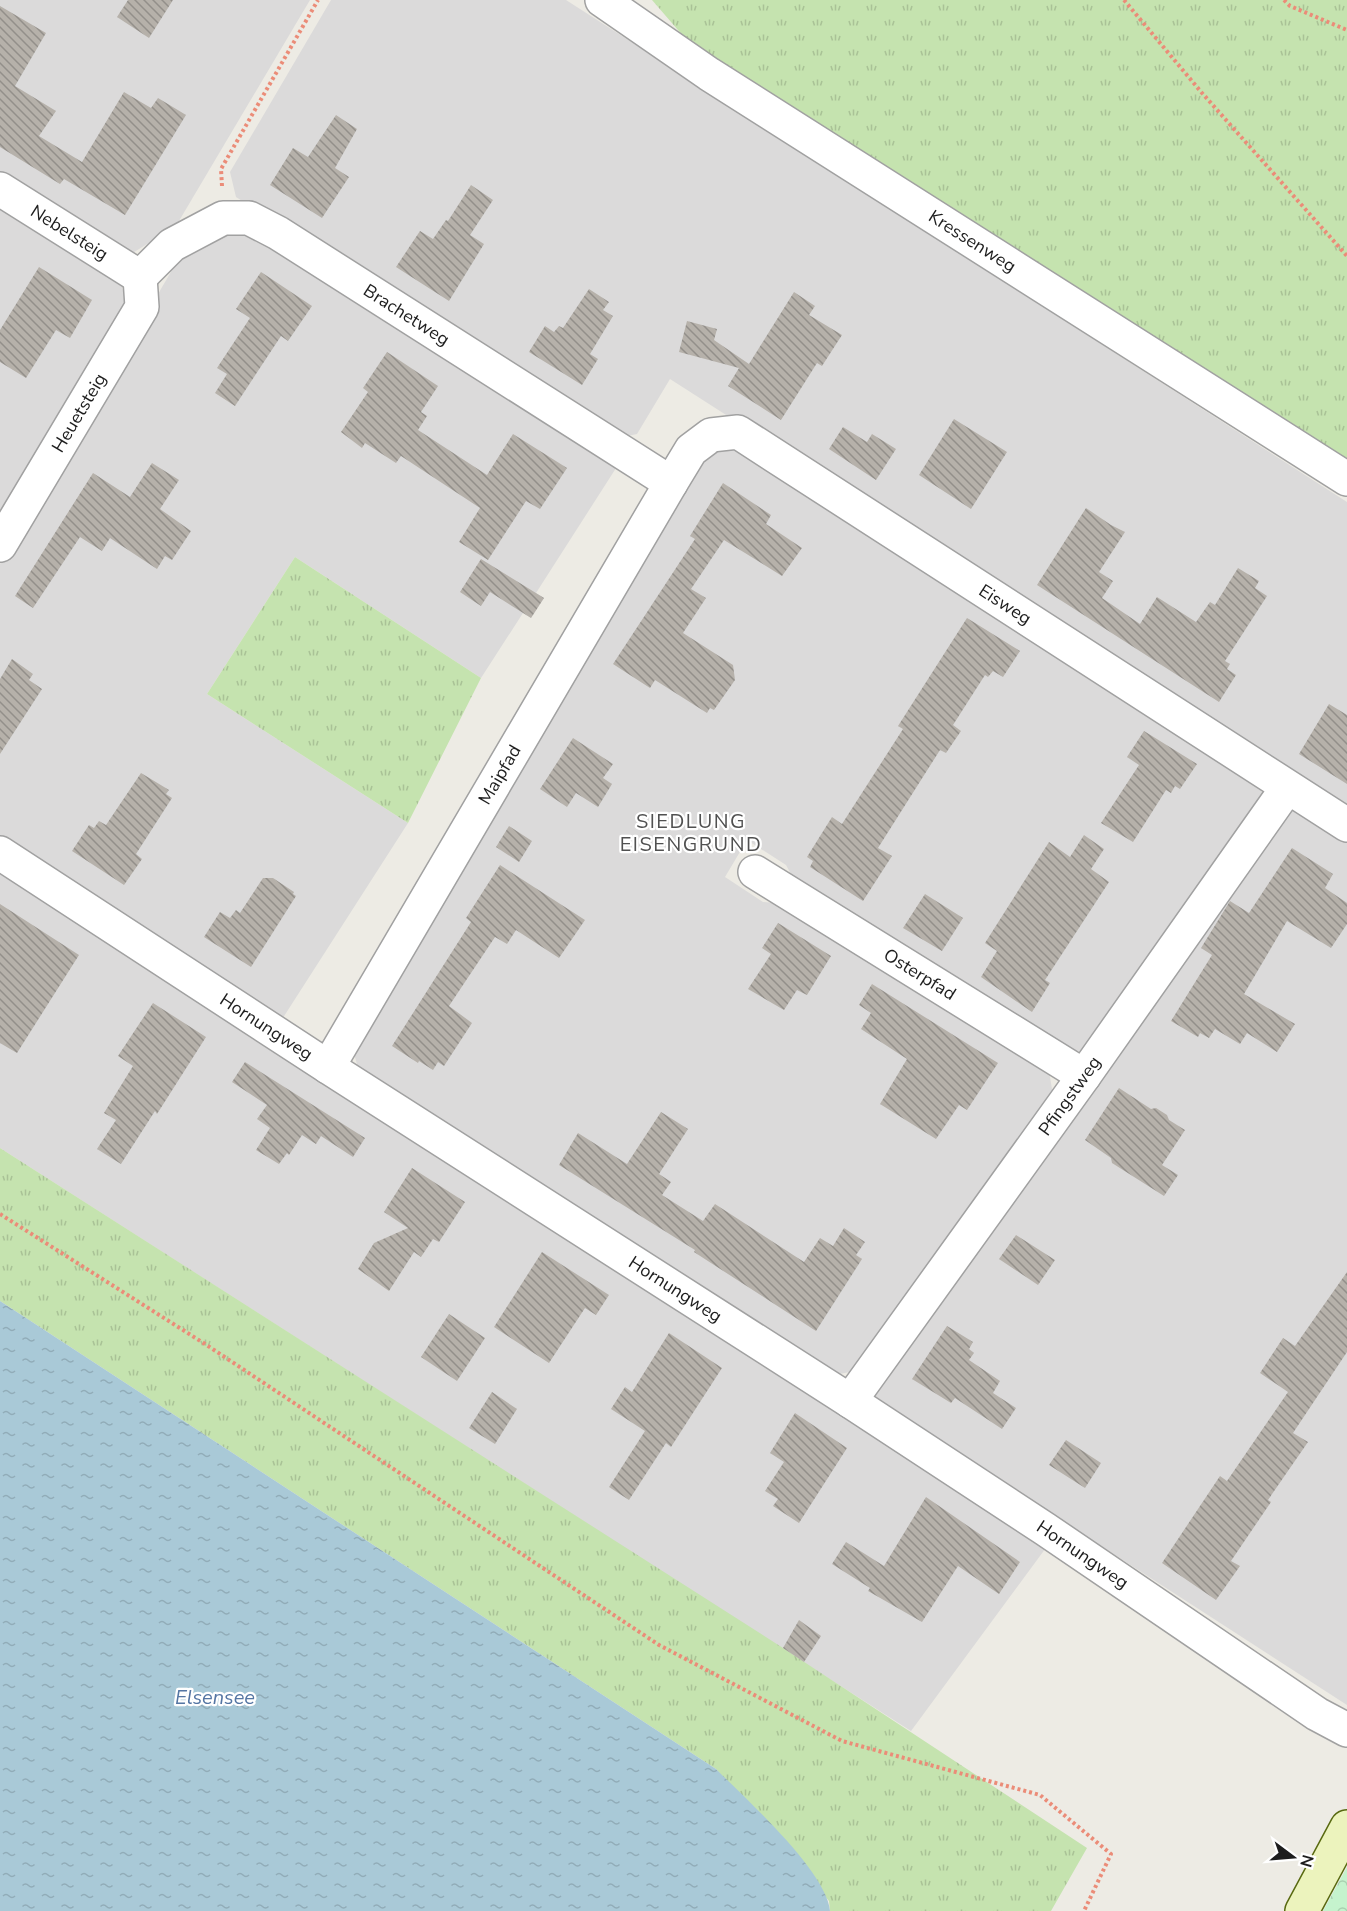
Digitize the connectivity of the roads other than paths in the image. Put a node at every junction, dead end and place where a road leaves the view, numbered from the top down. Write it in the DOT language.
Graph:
graph roads {
  1 [pos="602,0"];
  2 [pos="0,189"];
  3 [pos="140,277"];
  4 [pos="1347,479"];
  5 [pos="671,483"];
  6 [pos="0,545"];
  7 [pos="1287,788"];
  8 [pos="1347,825"];
  9 [pos="0,853"];
  10 [pos="755,872"];
  11 [pos="328,1068"];
  12 [pos="1084,1076"];
  13 [pos="850,1401"];
  14 [pos="1347,1730"];
  15 [pos="1347,1827"];
  16 [pos="1302,1911"];
  1 -- 4 [label="street, Kressenweg"];
  2 -- 3 [label="street, Nebelsteig"];
  3 -- 5 [label="street, Brachetweg"];
  3 -- 6 [label="street, Heuetsteig"];
  5 -- 7 [label="street, Eisweg"];
  5 -- 11 [label="street, Maipfad"];
  7 -- 8 [label="street, Eisweg"];
  7 -- 12 [label="street, Pfingstweg"];
  9 -- 11 [label="street, Hornungweg"];
  10 -- 12 [label="street, Osterpfad"];
  11 -- 13 [label="street, Hornungweg"];
  12 -- 13 [label="street, Pfingstweg"];
  13 -- 14 [label="street, Hornungweg"];
  15 -- 16 [label="street"];
}
